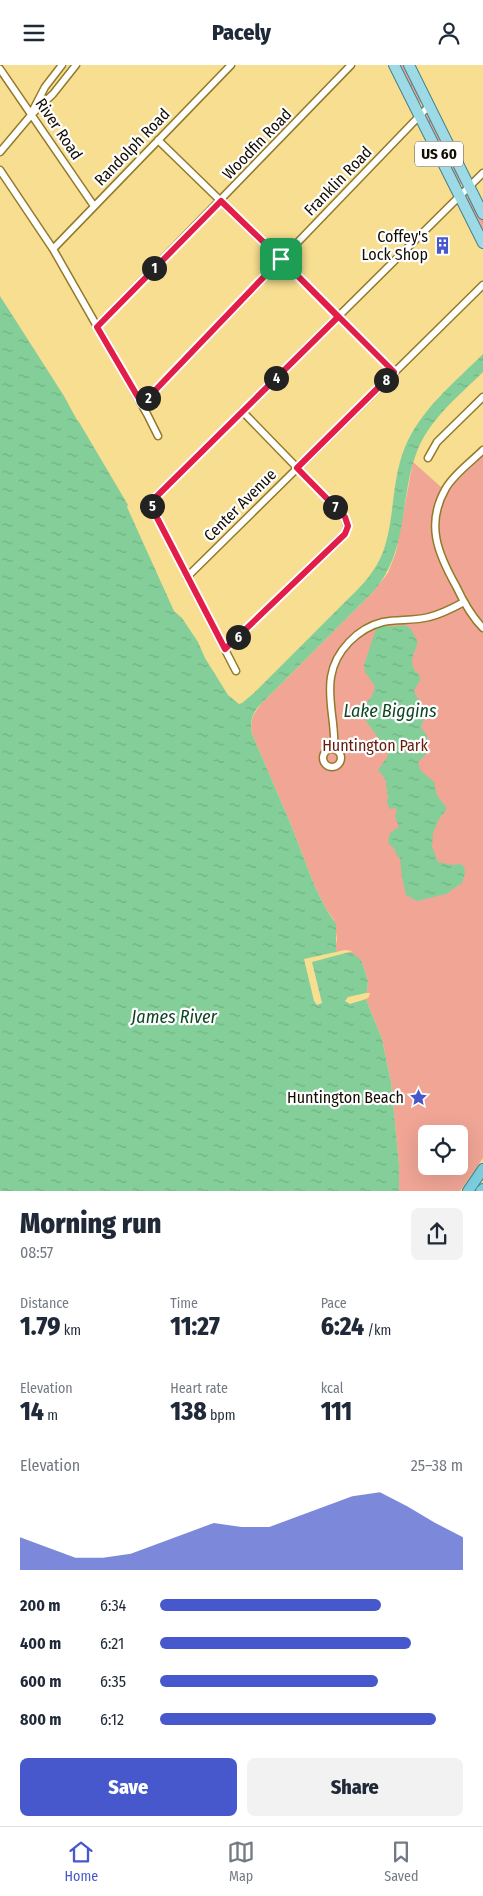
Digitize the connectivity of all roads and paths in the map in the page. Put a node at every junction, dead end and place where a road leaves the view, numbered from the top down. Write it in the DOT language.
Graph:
graph roads {
  1 [pos="62,65"];
  2 [pos="76,65"];
  3 [pos="230,65"];
  4 [pos="352,65"];
  5 [pos="394,65"];
  6 [pos="409,65"];
  7 [pos="0,69"];
  8 [pos="430,106"];
  9 [pos="32,114"];
  10 [pos="420,116"];
  11 [pos="158,140"];
  12 [pos="0,153"];
  13 [pos="0,170"];
  14 [pos="483,173"];
  15 [pos="469,186"];
  16 [pos="459,196"];
  17 [pos="221,201"];
  18 [pos="94,205"];
  19 [pos="483,214"];
  20 [pos="483,243"];
  21 [pos="53,249"];
  22 [pos="281,259"];
  23 [pos="483,285"];
  24 [pos="338,317"];
  25 [pos="97,327"];
  26 [pos="394,372"];
  27 [pos="483,397"];
  28 [pos="142,404"];
  29 [pos="242,411"];
  30 [pos="158,436"];
  31 [pos="483,450"];
  32 [pos="428,458"];
  33 [pos="297,468"];
  34 [pos="187,577"];
  35 [pos="464,602"];
  36 [pos="483,628"];
  37 [pos="225,649"];
  38 [pos="236,671"];
  39 [pos="334,749"];
  40 [pos="483,1169"];
  41 [pos="468,1191"];
  1 -- 9 [label="street"];
  2 -- 9 [label="street"];
  3 -- 11 [label="street, Randolph Road"];
  4 -- 17 [label="street, Woodfin Road"];
  5 -- 10 [label="main road, US 60"];
  6 -- 8 [label="main road, US 60"];
  7 -- 9 [label="street, River Road"];
  8 -- 10 [label="street, Franklin Road"];
  8 -- 15 [label="main road, US 60"];
  9 -- 12 [label="street"];
  9 -- 18 [label="street, River Road"];
  10 -- 16 [label="main road, US 60"];
  10 -- 22 [label="street, Franklin Road"];
  11 -- 17 [label="street"];
  11 -- 18 [label="street, Randolph Road"];
  13 -- 21 [label="street"];
  14 -- 15 [label="street"];
  15 -- 16 [label="street"];
  15 -- 19 [label="main road, US 60"];
  16 -- 20 [label="main road, US 60"];
  16 -- 24 [label="street"];
  17 -- 22 [label="street"];
  17 -- 25 [label="street, Woodfin Road"];
  18 -- 21 [label="street, Randolph Road"];
  21 -- 25 [label="street"];
  22 -- 24 [label="street"];
  22 -- 28 [label="street, Franklin Road"];
  23 -- 26 [label="street, Center Avenue"];
  24 -- 26 [label="street"];
  24 -- 29 [label="street"];
  25 -- 28 [label="street"];
  26 -- 33 [label="street, Center Avenue"];
  27 -- 32 [label="street"];
  28 -- 30 [label="street"];
  29 -- 33 [label="street"];
  29 -- 34 [label="street"];
  31 -- 35 [label="street"];
  33 -- 34 [label="street, Center Avenue"];
  33 -- 37 [label="street"];
  34 -- 37 [label="street"];
  35 -- 36 [label="street"];
  35 -- 39 [label="street"];
  37 -- 38 [label="street"];
  40 -- 41 [label="highway"];
}
